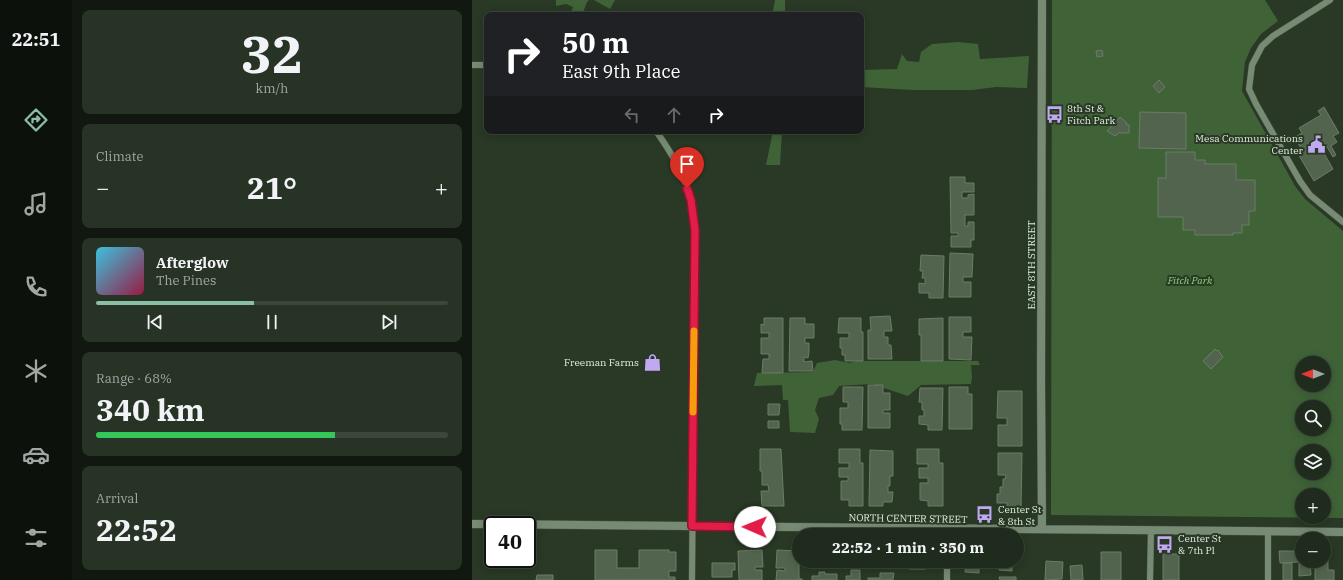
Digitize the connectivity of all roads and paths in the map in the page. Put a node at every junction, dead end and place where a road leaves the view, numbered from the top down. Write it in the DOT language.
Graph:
graph roads {
  1 [pos="1042,0"];
  2 [pos="1330,0"];
  3 [pos="472,65"];
  4 [pos="484,65"];
  5 [pos="658,134"];
  6 [pos="1343,222"];
  7 [pos="472,524"];
  8 [pos="692,526"];
  9 [pos="792,528"];
  10 [pos="1042,529"];
  11 [pos="1024,530"];
  12 [pos="1151,530"];
  13 [pos="1268,531"];
  14 [pos="1343,532"];
  15 [pos="947,568"];
  16 [pos="692,580"];
  17 [pos="947,580"];
  18 [pos="1150,580"];
  19 [pos="1268,580"];
  1 -- 10 [label="street, EAST 8TH STREET"];
  2 -- 6 [label="street"];
  3 -- 4 [label="street"];
  5 -- 8 [label="street"];
  7 -- 8 [label="street, NORTH CENTER STREET"];
  8 -- 9 [label="street, NORTH CENTER STREET"];
  8 -- 16 [label="street"];
  10 -- 11 [label="street, NORTH CENTER STREET"];
  10 -- 12 [label="street, NORTH CENTER STREET"];
  12 -- 13 [label="street, NORTH CENTER STREET"];
  12 -- 18 [label="street"];
  13 -- 14 [label="street, NORTH CENTER STREET"];
  13 -- 19 [label="street"];
  15 -- 17 [label="street"];
}
